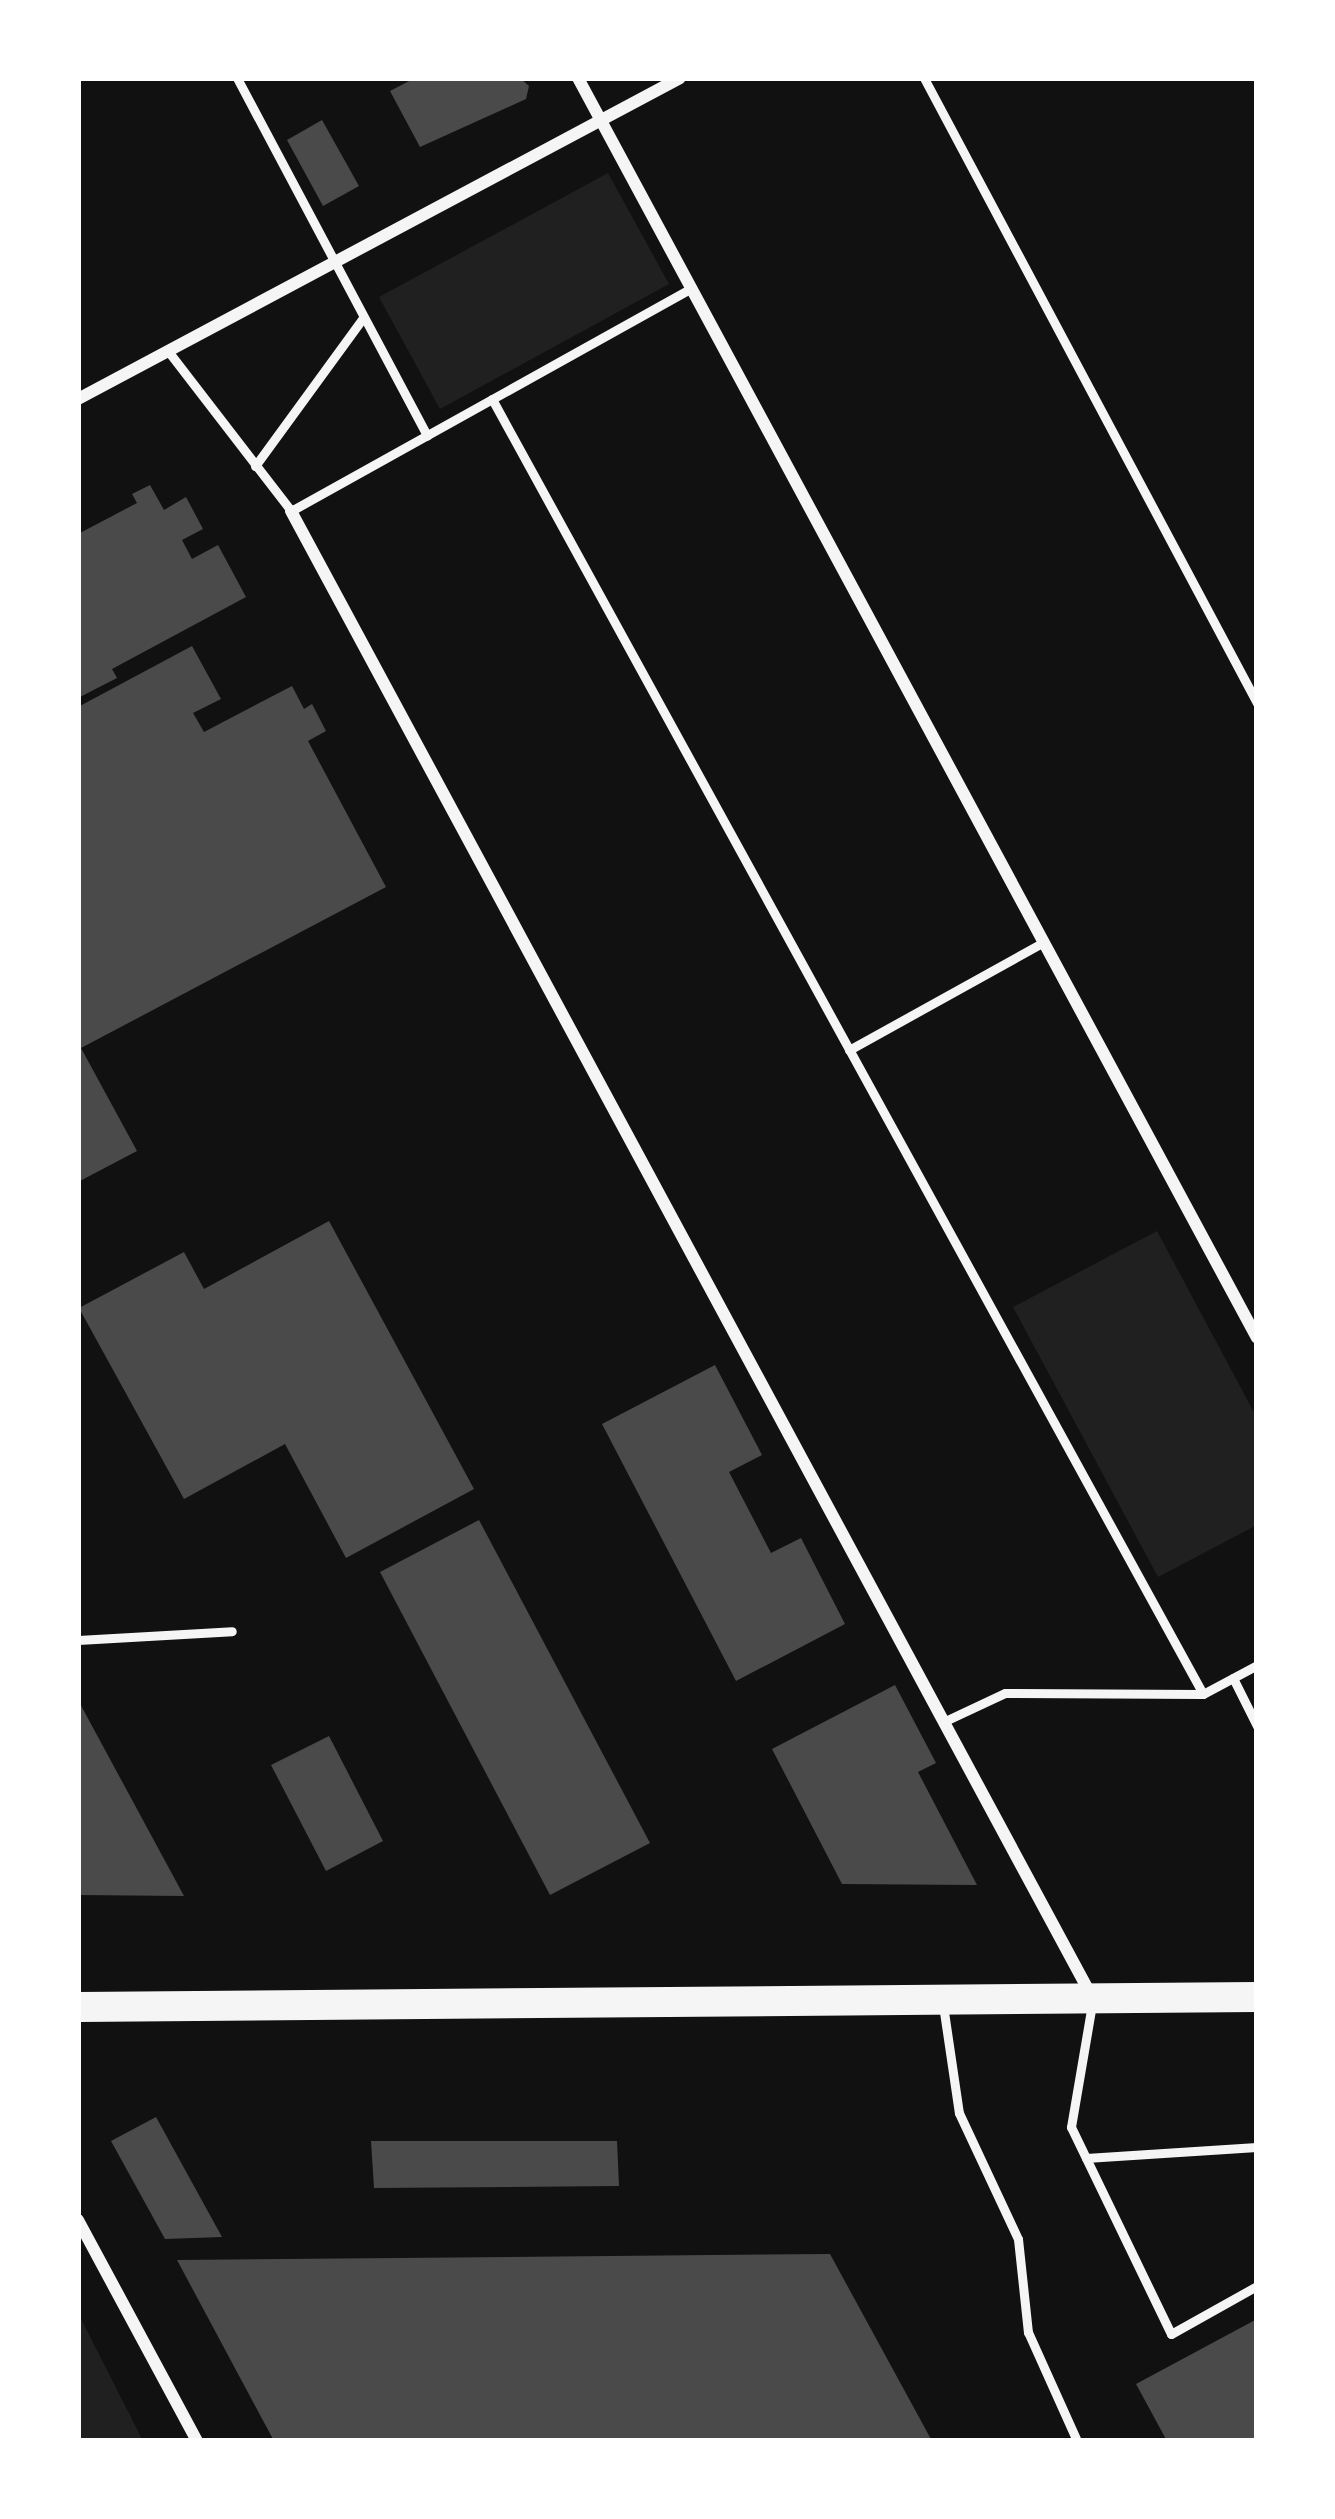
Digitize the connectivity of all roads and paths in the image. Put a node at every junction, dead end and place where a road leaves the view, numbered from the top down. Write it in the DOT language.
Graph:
graph roads {
  1 [pos="238,78"];
  2 [pos="578,78"];
  3 [pos="680,78"];
  4 [pos="924,78"];
  5 [pos="601,120"];
  6 [pos="333,262"];
  7 [pos="692,288"];
  8 [pos="363,318"];
  9 [pos="169,351"];
  10 [pos="78,399"];
  11 [pos="492,399"];
  12 [pos="427,436"];
  13 [pos="255,466"];
  14 [pos="291,511"];
  15 [pos="1257,703"];
  16 [pos="1044,942"];
  17 [pos="849,1049"];
  18 [pos="1257,1337"];
  19 [pos="232,1630"];
  20 [pos="78,1640"];
  21 [pos="1257,1665"];
  22 [pos="1233,1678"];
  23 [pos="1204,1694"];
  24 [pos="943,1722"];
  25 [pos="1257,1726"];
  26 [pos="1257,1997"];
  27 [pos="1093,1999"];
  28 [pos="943,2000"];
  29 [pos="78,2007"];
  30 [pos="1257,2147"];
  31 [pos="1086,2158"];
  32 [pos="78,2220"];
  33 [pos="1257,2286"];
  34 [pos="197,2441"];
  35 [pos="1077,2441"];
  1 -- 6 [label="lane"];
  2 -- 5 [label="street"];
  3 -- 5 [label="street"];
  4 -- 15 [label="lane"];
  5 -- 6 [label="street"];
  5 -- 7 [label="street"];
  6 -- 8 [label="lane"];
  6 -- 9 [label="street"];
  7 -- 11 [label="lane"];
  7 -- 16 [label="street"];
  8 -- 12 [label="lane"];
  8 -- 13 [label="lane"];
  9 -- 10 [label="street"];
  9 -- 13 [label="lane"];
  11 -- 12 [label="lane"];
  11 -- 17 [label="lane"];
  12 -- 14 [label="lane"];
  13 -- 14 [label="lane"];
  14 -- 24 [label="street"];
  16 -- 17 [label="lane"];
  16 -- 18 [label="street"];
  17 -- 23 [label="lane"];
  19 -- 20 [label="lane"];
  21 -- 22 [label="lane"];
  22 -- 23 [label="lane"];
  22 -- 25 [label="lane"];
  23 -- 24 [label="lane"];
  24 -- 27 [label="street"];
  26 -- 27 [label="main road"];
  27 -- 28 [label="main road"];
  27 -- 31 [label="lane"];
  28 -- 29 [label="main road"];
  28 -- 35 [label="lane"];
  30 -- 31 [label="lane"];
  31 -- 33 [label="lane"];
  32 -- 34 [label="street"];
}
